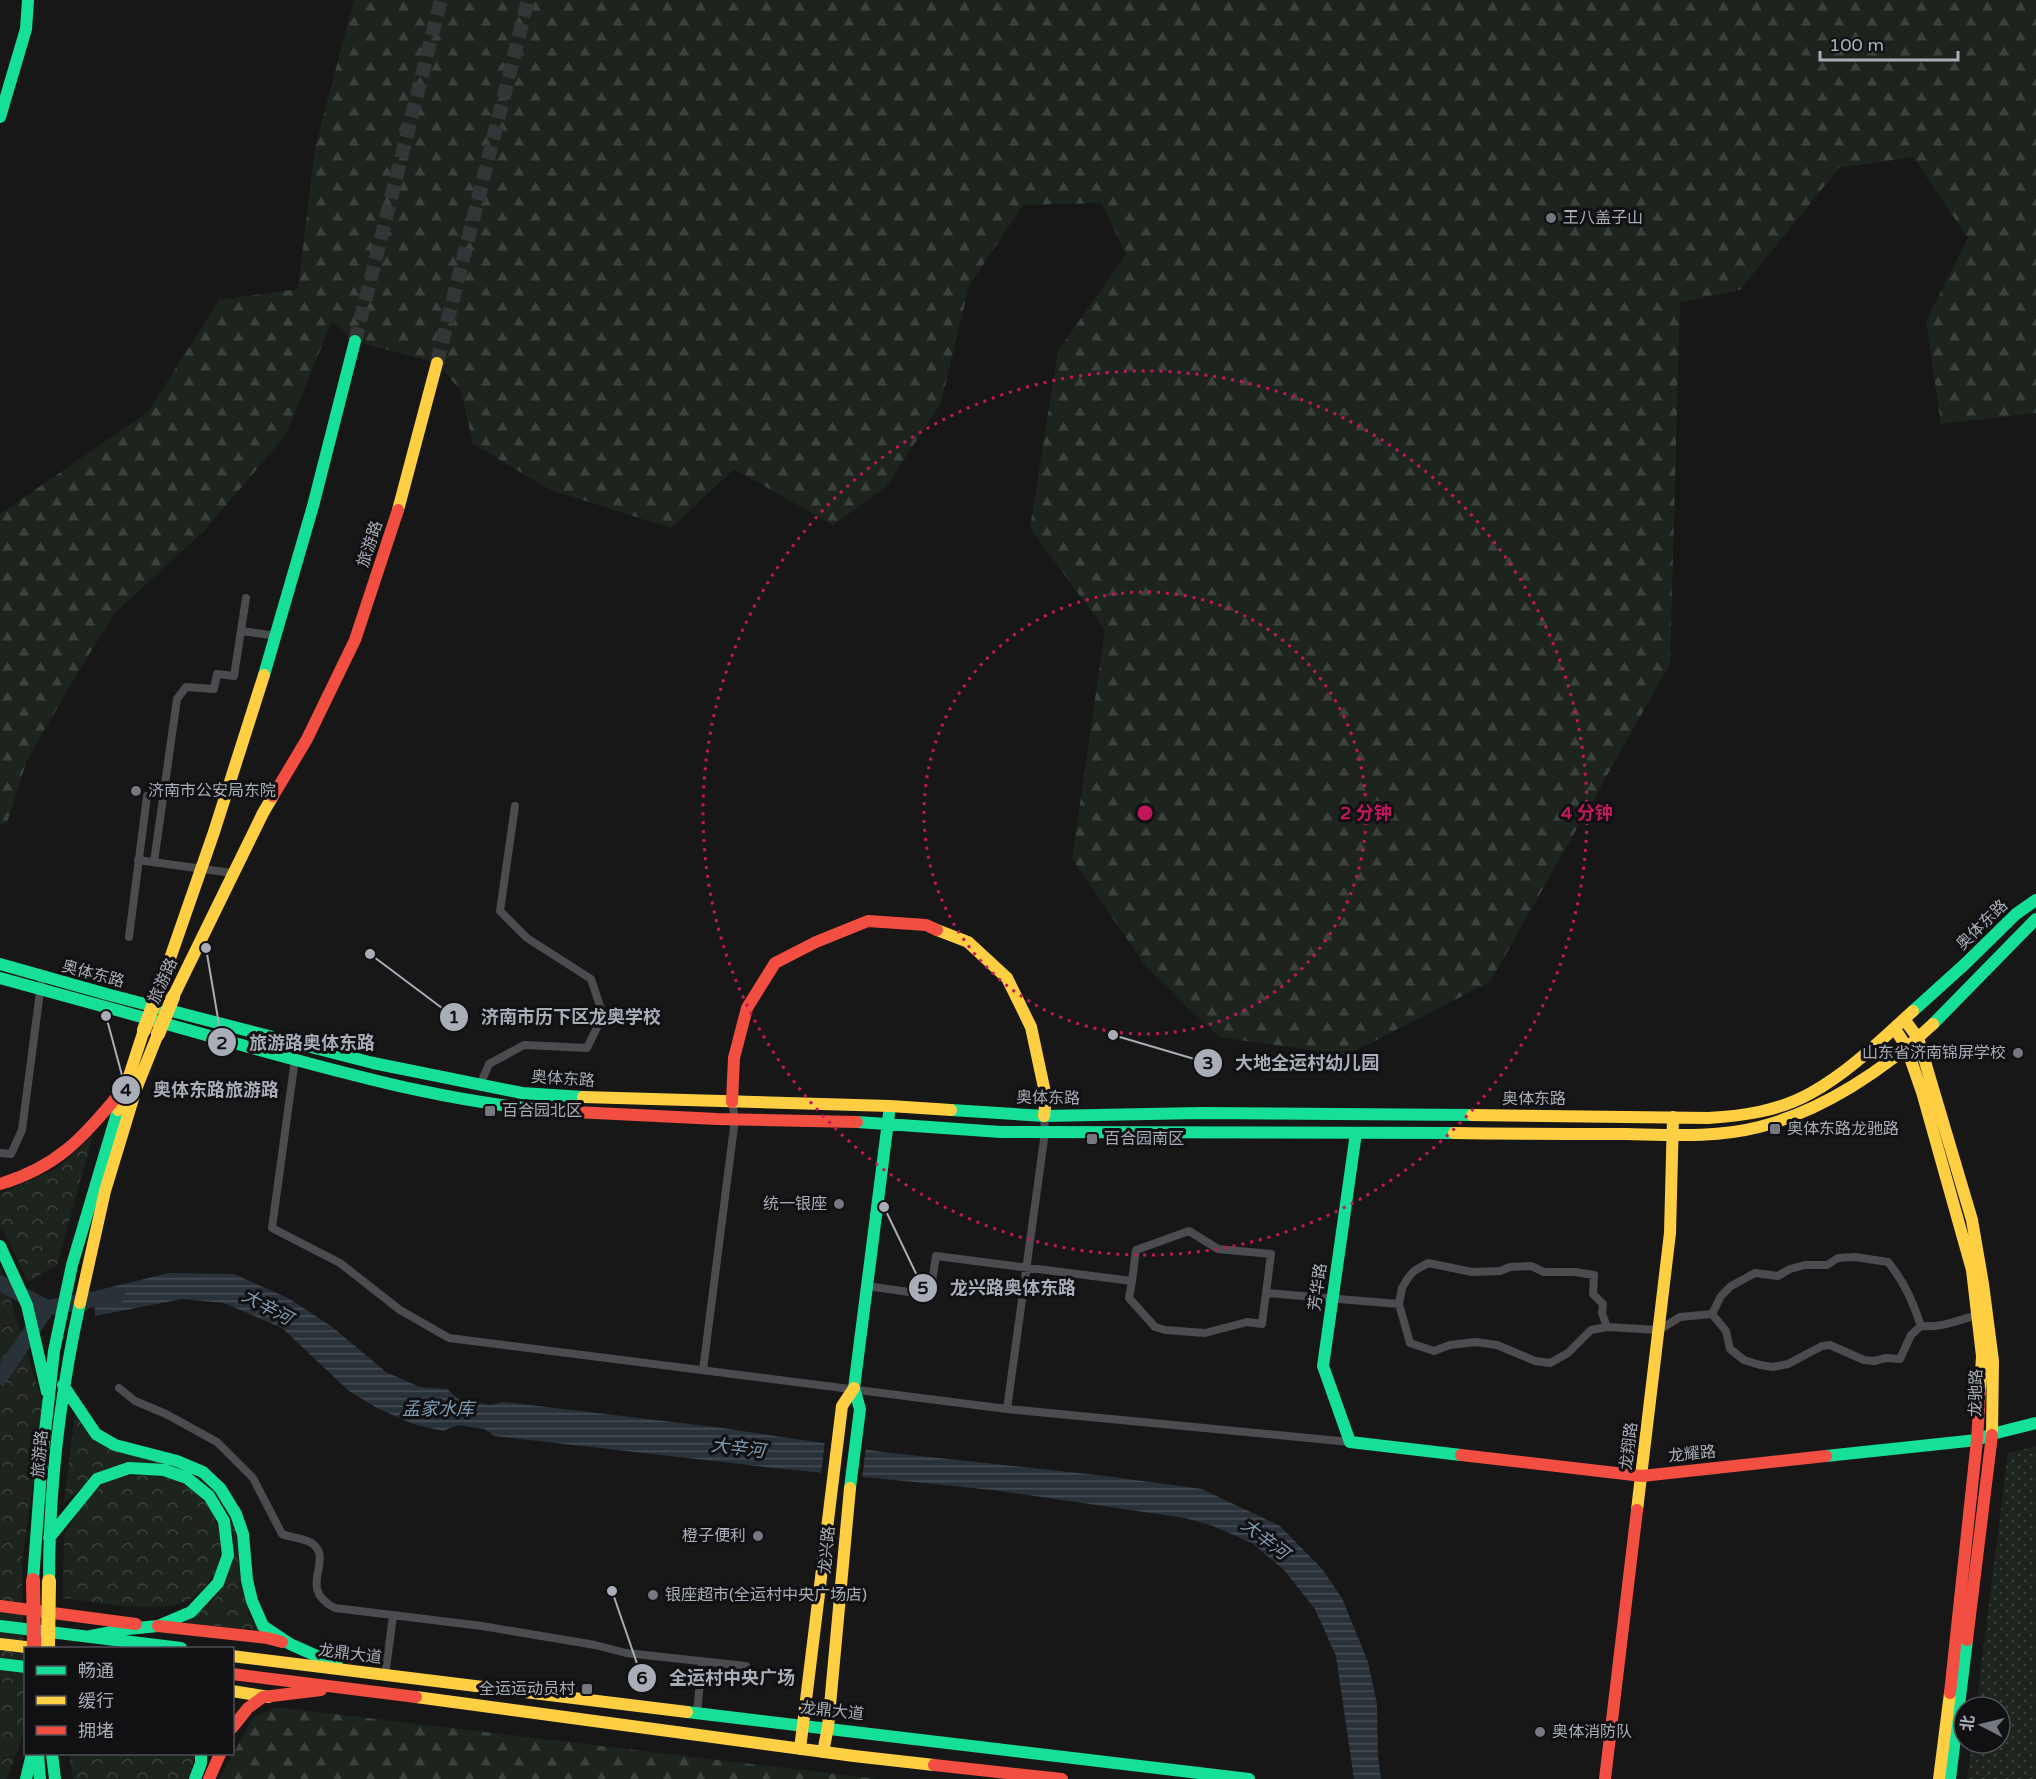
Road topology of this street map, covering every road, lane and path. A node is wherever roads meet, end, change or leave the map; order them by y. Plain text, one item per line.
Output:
1 (28, 0) edge
2 (0, 117) edge
3 (355, 341) tunnel mouth
4 (437, 363) tunnel mouth
5 (246, 598) dead end
6 (241, 631) junction
7 (277, 636) junction
8 (147, 796) dead end
9 (515, 806) dead end
10 (138, 860) junction
11 (154, 862) junction
12 (202, 869) junction
13 (232, 873) junction
14 (2036, 900) edge
15 (2036, 920) edge
16 (129, 937) dead end
17 (0, 964) edge
18 (0, 978) edge
19 (42, 983) junction
20 (1899, 1024) junction
21 (1918, 1038) junction
22 (1906, 1046) junction
23 (295, 1059) junction
24 (480, 1085) junction
25 (125, 1087) junction
26 (732, 1102) junction
27 (890, 1106) junction
28 (1044, 1116) junction
29 (1673, 1117) junction
30 (735, 1119) junction
31 (887, 1124) junction
32 (1045, 1132) junction
33 (1356, 1133) junction
34 (1673, 1135) junction
35 (0, 1153) edge
36 (0, 1184) edge
37 (0, 1246) edge
38 (1132, 1281) junction
39 (867, 1286) junction
40 (1266, 1293) junction
41 (1333, 1300) junction
42 (1399, 1304) junction
43 (1712, 1314) junction
44 (1977, 1315) junction
45 (1921, 1326) junction
46 (1607, 1327) junction
47 (1659, 1330) junction
48 (703, 1370) junction
49 (63, 1385) junction
50 (119, 1388) dead end
51 (854, 1388) junction
52 (49, 1401) junction
53 (1007, 1409) junction
54 (2036, 1423) edge
55 (1992, 1434) junction
56 (1977, 1440) junction
57 (1350, 1442) junction
58 (1642, 1476) junction
59 (50, 1538) junction
60 (0, 1606) edge
61 (393, 1616) junction
62 (0, 1626) edge
63 (158, 1626) junction
64 (91, 1636) junction
65 (0, 1644) edge
66 (290, 1644) junction
67 (26, 1647) edge
68 (34, 1647) edge
69 (48, 1647) edge
70 (174, 1647) edge
71 (234, 1656) edge
72 (702, 1661) junction
73 (0, 1664) edge
74 (746, 1665) dead end
75 (24, 1666) edge
76 (353, 1672) junction
77 (234, 1674) edge
78 (385, 1676) junction
79 (349, 1688) junction
80 (234, 1692) edge
81 (269, 1697) junction
82 (697, 1713) junction
83 (804, 1725) junction
84 (234, 1726) edge
85 (828, 1727) junction
86 (800, 1749) junction
87 (823, 1752) junction
88 (32, 1755) edge
89 (38, 1755) edge
90 (201, 1755) edge
91 (220, 1755) edge
92 (53, 1757) edge
93 (26, 1779) edge
94 (40, 1779) edge
95 (55, 1779) edge
96 (63, 1779) edge
97 (195, 1779) edge
98 (209, 1779) edge
99 (1062, 1779) edge
100 (1249, 1779) edge
101 (1605, 1779) edge
102 (1939, 1779) edge
103 (1950, 1779) edge

1 - 2 main road
3 - 7 main road, 旅游路
4 - 13 main road, 旅游路
5 - 6 street
6 - 7 street
6 - 11 street
7 - 12 main road, 旅游路
8 - 10 street
9 - 24 street
10 - 11 street
10 - 16 street
11 - 12 street
12 - 13 street
12 - 25 main road, 旅游路, bridge
13 - 49 main road, 旅游路, bridge
14 - 20 main road, 奥体东路
15 - 21 main road
17 - 19 main road, 奥体东路
18 - 19 main road
19 - 23 main road
19 - 24 main road, 奥体东路
19 - 35 street
20 - 21 main road, 龙驰路
20 - 22 main road, 龙驰路
20 - 29 main road, 奥体东路
21 - 22 main road
21 - 55 main road, 龙驰路
22 - 34 main road
22 - 44 main road, 龙驰路
23 - 30 main road
23 - 48 street
24 - 26 main road, 奥体东路
25 - 36 main road
25 - 52 main road, 旅游路
26 - 27 main road, 奥体东路
26 - 28 main road
26 - 30 street
27 - 28 main road, 奥体东路
27 - 31 main road, 龙兴路
28 - 29 main road, 奥体东路
28 - 32 street
29 - 34 main road, 龙翔路
30 - 31 main road
30 - 48 street
31 - 32 main road
31 - 39 main road, 龙兴路
32 - 33 main road
32 - 53 street
33 - 34 main road
33 - 41 main road, 芳华路
34 - 47 main road, 龙翔路
37 - 52 main road
38 - 39 street
38 - 40 street
38 - 40 street
39 - 51 main road, 龙兴路
40 - 41 street
41 - 42 street
41 - 57 main road, 芳华路
42 - 46 street
42 - 46 street
43 - 45 street
43 - 45 street
43 - 47 street
44 - 45 street
44 - 56 main road, 龙驰路
46 - 47 street
47 - 58 main road, 龙翔路
48 - 51 street
49 - 59 main road, 旅游路
49 - 66 main road
50 - 61 street
51 - 53 street
51 - 83 main road, 龙兴路
51 - 85 main road, 龙兴路
52 - 68 main road, 旅游路, bridge
53 - 57 street
54 - 55 main road, 龙耀路
55 - 56 main road, 龙耀路
55 - 103 main road, 龙驰路
56 - 58 main road, 龙耀路
56 - 102 main road, 龙驰路
57 - 58 main road, 龙耀路
58 - 101 main road, 龙翔路
59 - 63 main road
59 - 69 main road, 旅游路, bridge
60 - 63 main road
61 - 72 street
61 - 78 street
62 - 64 main road
63 - 64 main road
63 - 66 main road
64 - 70 main road
65 - 67 main road
66 - 76 main road
71 - 76 main road, 龙鼎大道
72 - 74 street
72 - 82 street
73 - 75 main road
76 - 78 main road, 龙鼎大道
77 - 79 main road, 龙鼎大道
78 - 82 main road, 龙鼎大道
79 - 81 main road
79 - 86 main road, 龙鼎大道
80 - 81 main road
81 - 84 main road
82 - 83 main road, 龙鼎大道
83 - 85 main road, 龙鼎大道
83 - 86 main road, 龙兴路
85 - 87 main road, 龙兴路
85 - 100 main road, 龙鼎大道
86 - 87 main road, 龙鼎大道
87 - 99 main road, 龙鼎大道
88 - 93 main road
89 - 94 main road
90 - 97 main road
91 - 98 main road
92 - 95 main road
92 - 96 main road

